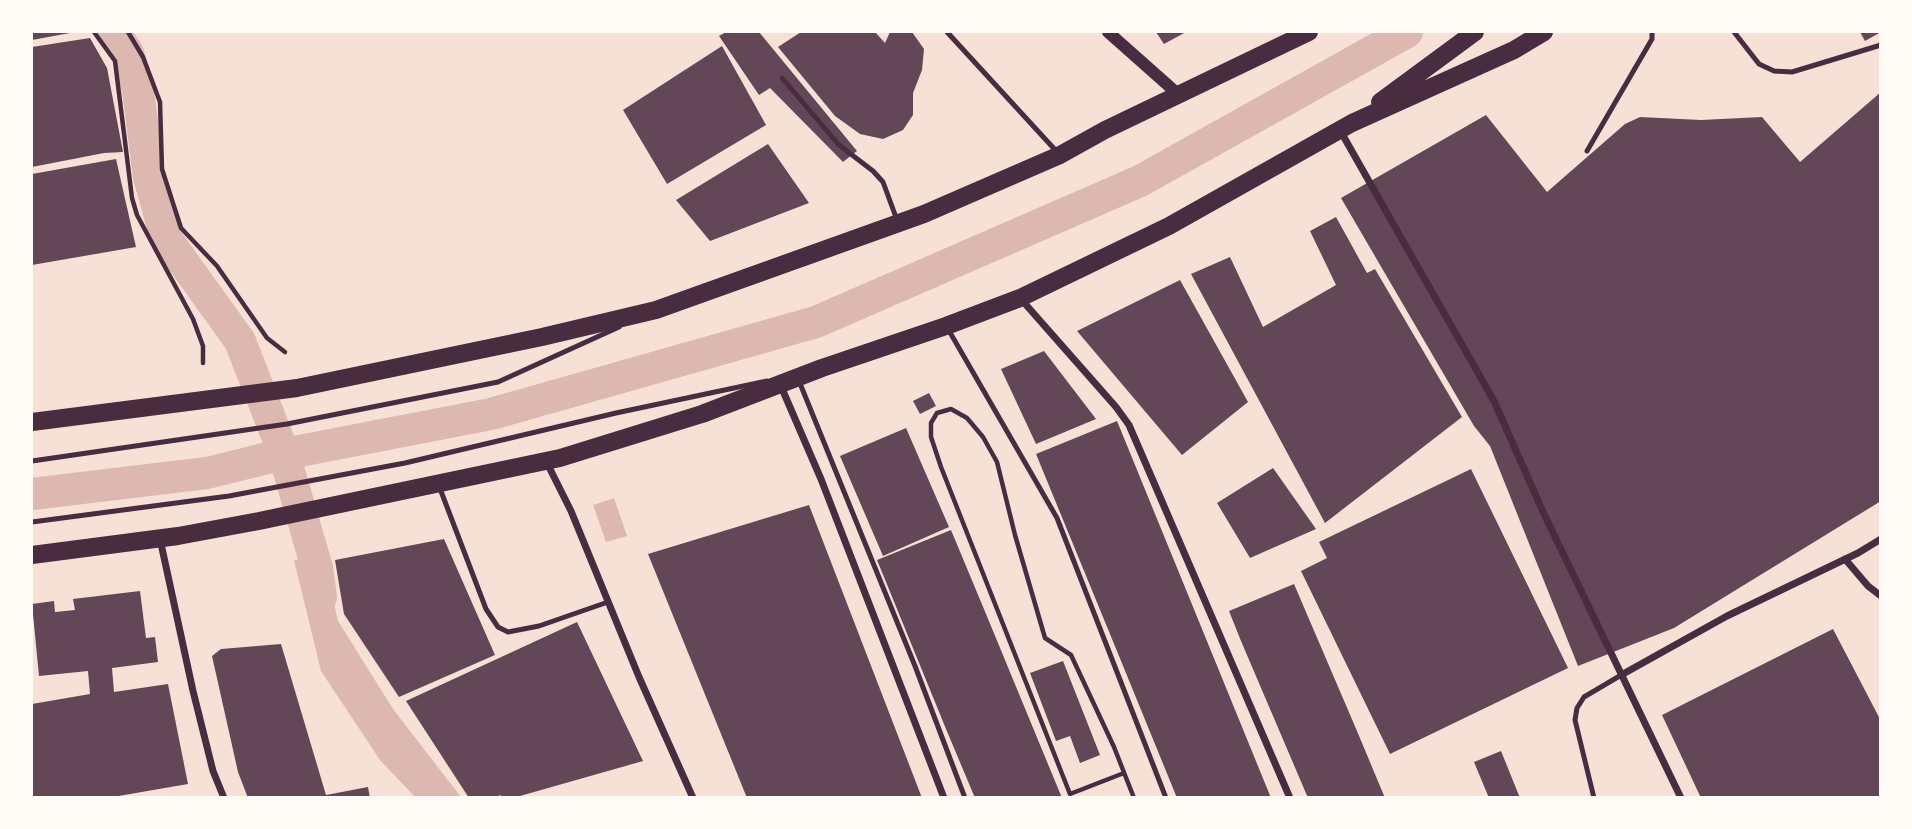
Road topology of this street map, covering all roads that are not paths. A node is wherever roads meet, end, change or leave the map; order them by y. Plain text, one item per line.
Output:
1 (947, 32) edge
2 (1108, 32) edge
3 (1296, 32) edge
4 (1309, 32) edge
5 (1475, 32) edge
6 (1544, 32) edge
7 (1652, 32) edge
8 (1734, 32) edge
9 (1881, 45) edge
10 (1258, 57) junction
11 (782, 78) dead end
12 (1179, 95) junction
13 (1346, 127) junction
14 (1587, 151) dead end
15 (1060, 155) junction
16 (898, 224) junction
17 (1020, 298) junction
18 (656, 310) junction
19 (946, 326) junction
20 (822, 368) junction
21 (797, 377) junction
22 (779, 384) junction
23 (32, 422) edge
24 (32, 460) edge
25 (546, 460) junction
26 (438, 483) junction
27 (32, 522) edge
28 (160, 538) junction
29 (1881, 539) edge
30 (32, 555) edge
31 (1845, 559) junction
32 (1881, 596) edge
33 (608, 602) junction
34 (1623, 674) junction
35 (224, 797) edge
36 (693, 797) edge
37 (944, 797) edge
38 (965, 797) edge
39 (1166, 797) edge
40 (1290, 797) edge
41 (1594, 797) edge
42 (1681, 797) edge

1 - 15 lane
2 - 12 street
3 - 10 main road
4 - 10 main road
5 - 13 main road
6 - 13 main road
7 - 14 lane
8 - 9 lane
10 - 12 main road
11 - 16 lane
12 - 15 main road
13 - 17 main road
13 - 34 street
15 - 16 main road
16 - 18 main road
17 - 19 main road
17 - 40 street
18 - 23 main road
18 - 24 lane
19 - 20 main road
19 - 39 lane
20 - 21 main road
20 - 27 lane
21 - 22 main road
21 - 38 lane
22 - 25 main road
22 - 37 street
25 - 26 main road
25 - 33 street
26 - 28 main road
26 - 33 lane
28 - 30 main road
28 - 35 street
29 - 31 street
31 - 32 street
31 - 34 street
33 - 36 street
34 - 41 lane
34 - 42 street

